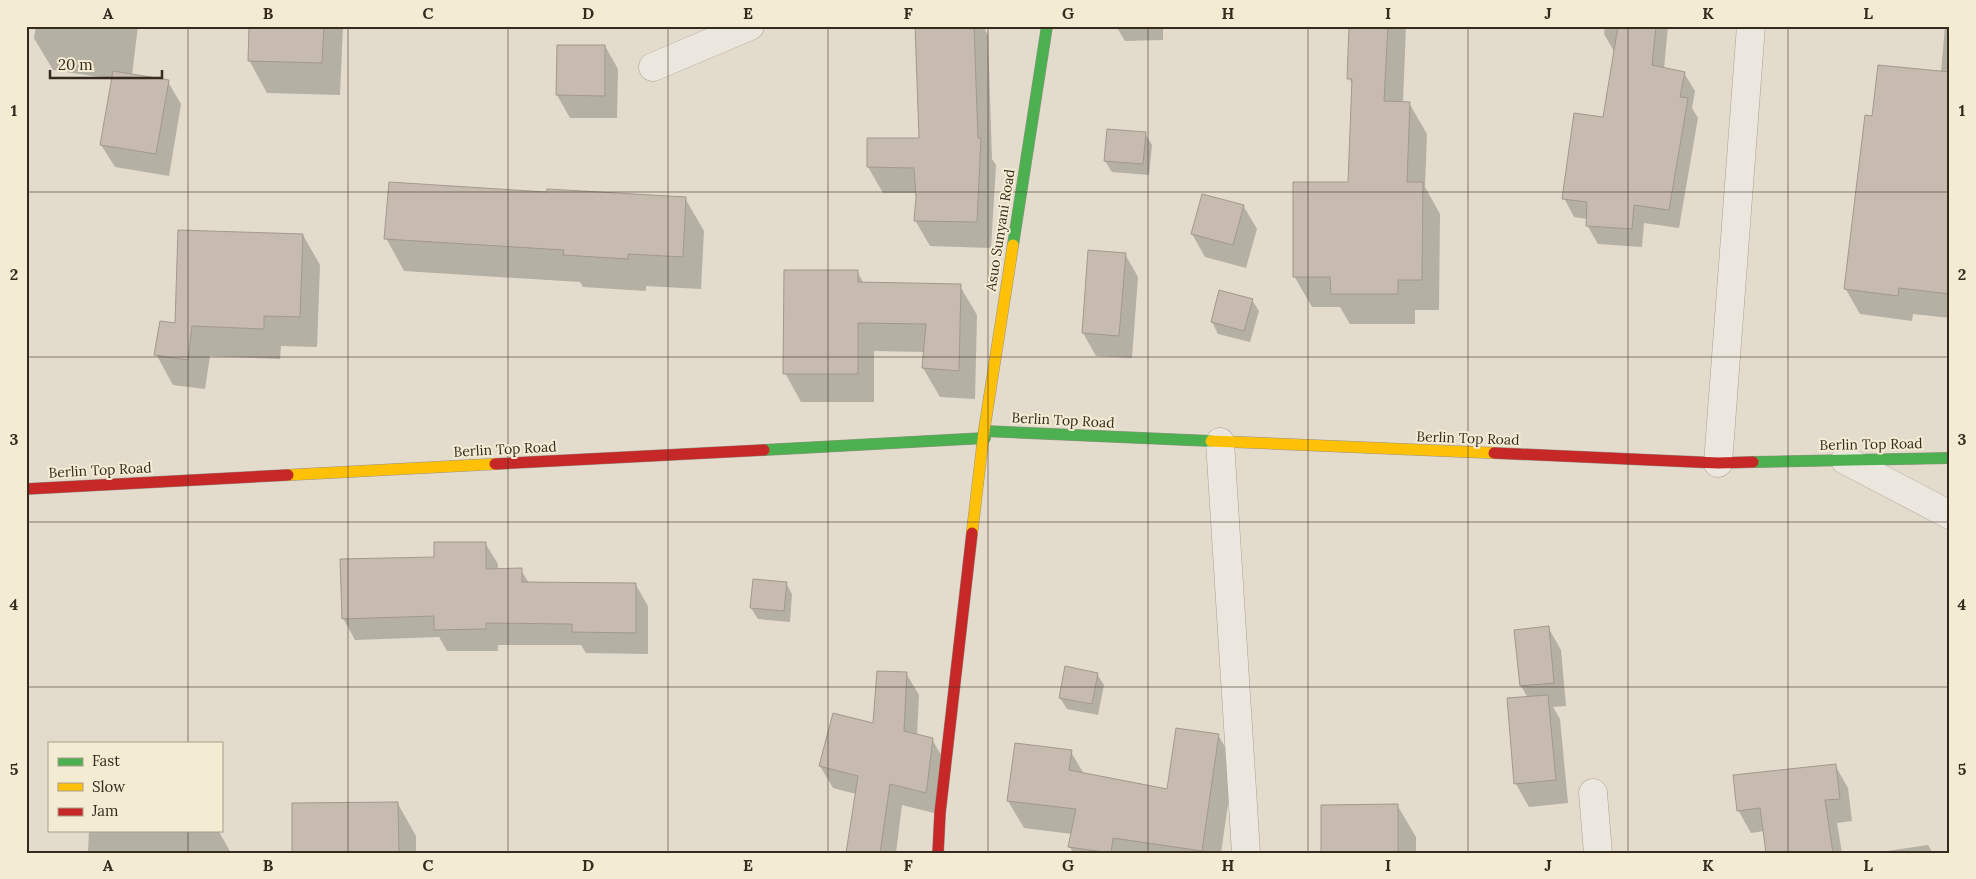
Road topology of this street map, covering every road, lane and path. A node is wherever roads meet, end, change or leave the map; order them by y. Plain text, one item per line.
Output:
1 (750, 26) edge
2 (1047, 26) edge
3 (1751, 26) edge
4 (653, 67) dead end
5 (985, 434) junction
6 (1220, 442) junction
7 (1950, 458) edge
8 (1845, 460) junction
9 (1718, 463) junction
10 (26, 489) edge
11 (1950, 516) edge
12 (1593, 793) dead end
13 (938, 853) edge
14 (1246, 853) edge
15 (1598, 853) edge

1 - 4 street
2 - 5 street, Asuo Sunyani Road
3 - 9 street
5 - 6 street, Berlin Top Road
5 - 10 street, Berlin Top Road
5 - 13 street, Asuo Sunyani Road
6 - 9 street, Berlin Top Road
6 - 14 street
7 - 8 street, Berlin Top Road
8 - 9 street, Berlin Top Road
8 - 11 street
12 - 15 street

